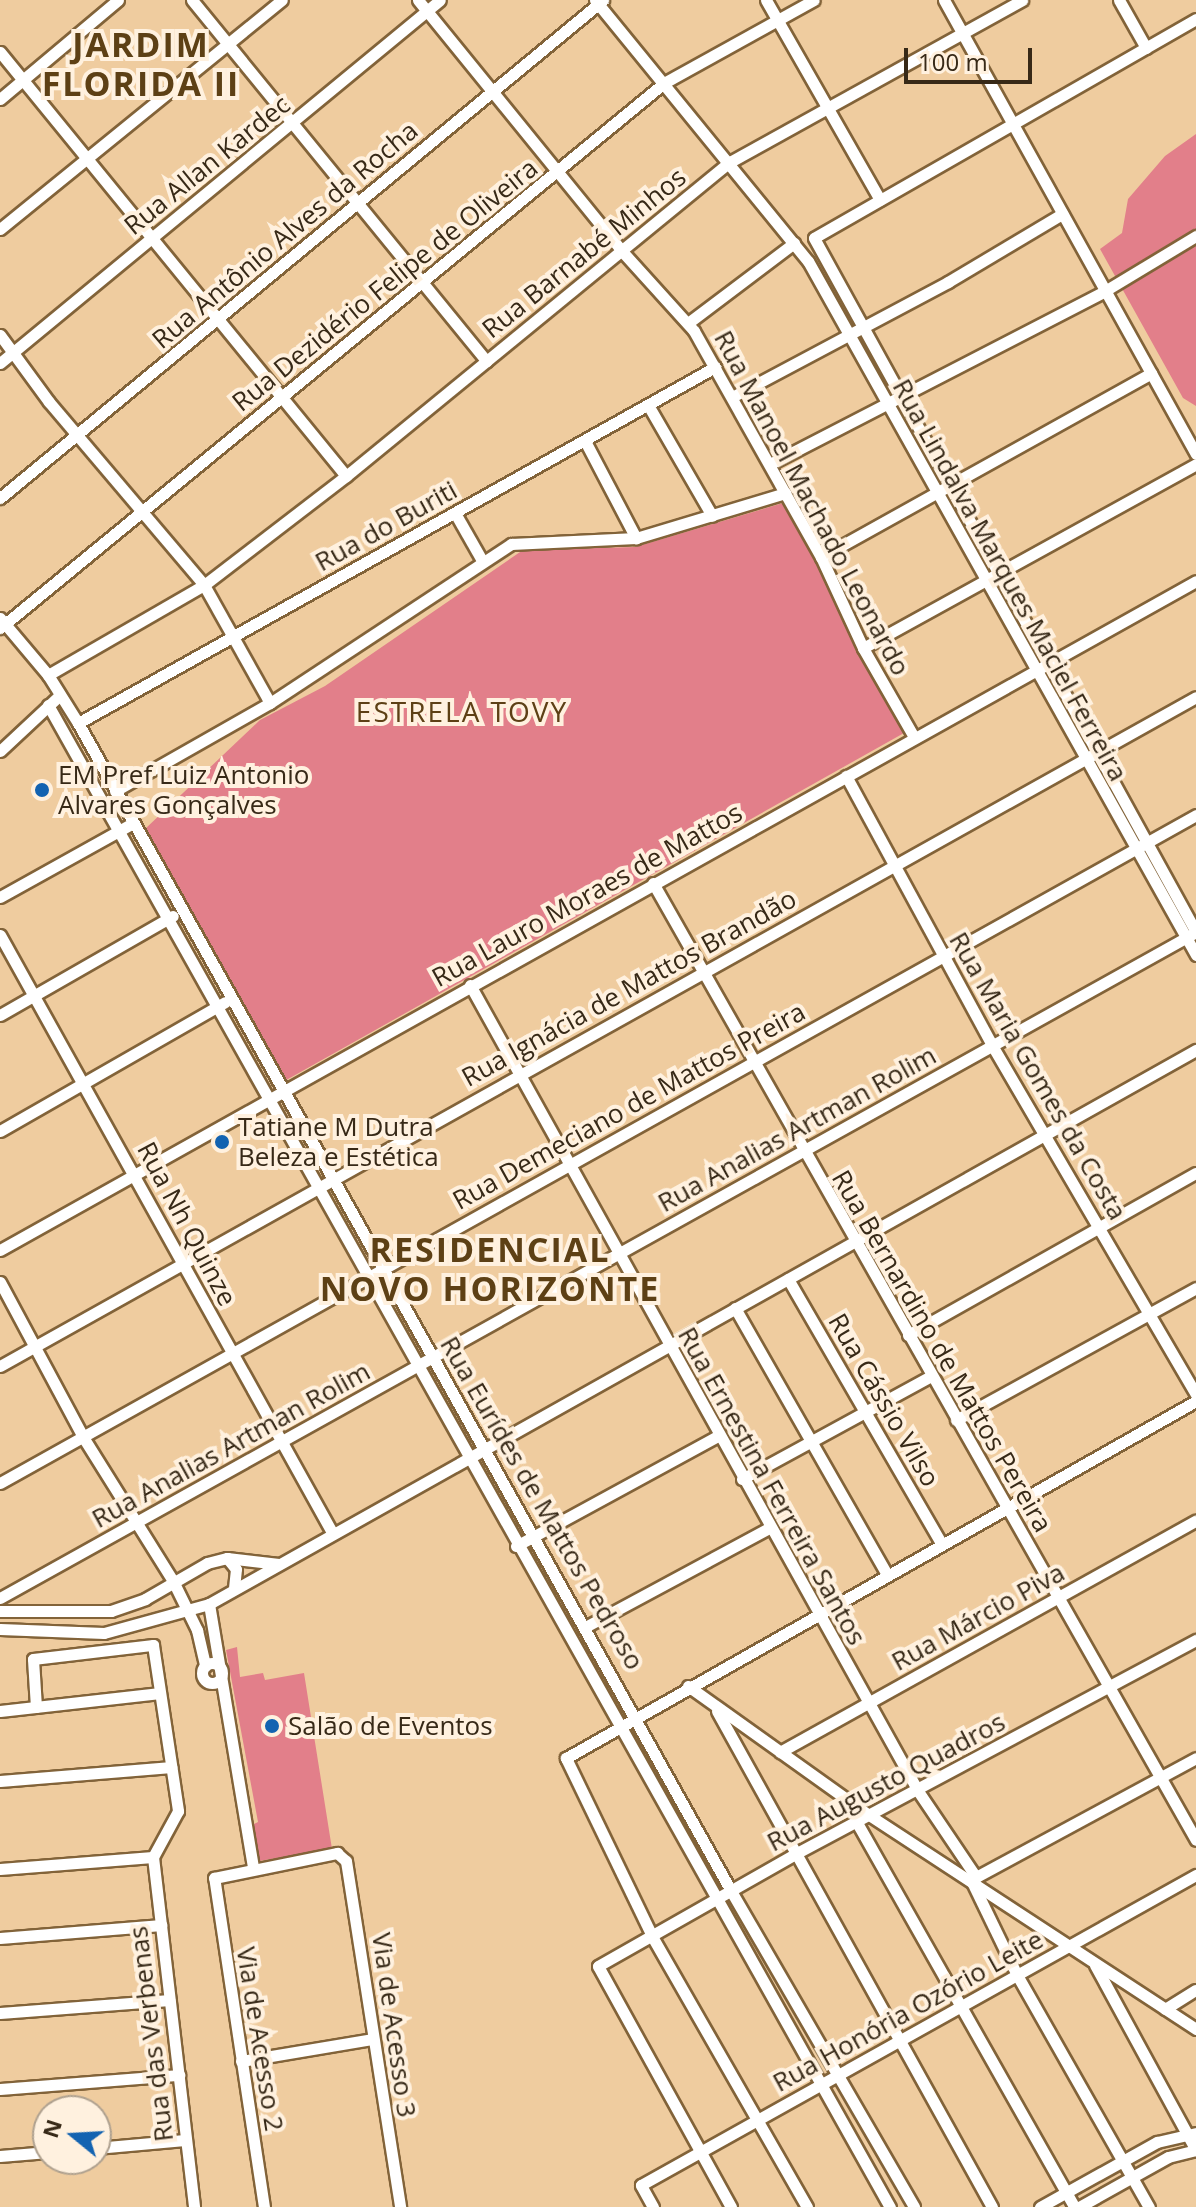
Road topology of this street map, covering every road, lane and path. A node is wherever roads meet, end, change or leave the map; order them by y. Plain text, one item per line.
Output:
1 (118, 0) edge
2 (192, 0) edge
3 (282, 0) edge
4 (418, 0) edge
5 (440, 0) edge
6 (766, 0) edge
7 (814, 0) edge
8 (944, 0) edge
9 (1022, 0) edge
10 (1119, 0) edge
11 (599, 1) edge
12 (427, 11) junction
13 (1196, 19) edge
14 (777, 21) junction
15 (963, 34) junction
16 (229, 44) junction
17 (1146, 48) junction
18 (0, 52) edge
19 (23, 80) junction
20 (664, 83) junction
21 (493, 94) junction
22 (0, 99) edge
23 (827, 109) junction
24 (294, 123) junction
25 (1013, 123) junction
26 (86, 157) junction
27 (730, 162) junction
28 (557, 173) junction
29 (880, 200) junction
30 (357, 201) junction
31 (1062, 214) junction
32 (0, 229) edge
33 (1196, 236) edge
34 (151, 238) junction
35 (794, 243) junction
36 (620, 249) junction
37 (423, 282) junction
38 (1103, 292) junction
39 (219, 318) junction
40 (688, 323) junction
41 (863, 328) junction
42 (0, 335) edge
43 (848, 335) junction
44 (13, 352) junction
45 (486, 361) junction
46 (0, 363) edge
47 (715, 367) junction
48 (1151, 373) junction
49 (900, 395) junction
50 (282, 396) junction
51 (732, 397) junction
52 (887, 404) junction
53 (648, 405) junction
54 (77, 436) junction
55 (585, 441) junction
56 (1196, 454) edge
57 (770, 464) junction
58 (1196, 464) edge
59 (346, 476) junction
60 (950, 486) junction
61 (938, 492) junction
62 (785, 493) junction
63 (0, 498) edge
64 (142, 510) junction
65 (455, 513) junction
66 (712, 516) junction
67 (636, 538) junction
68 (821, 557) junction
69 (483, 562) junction
70 (1000, 572) junction
71 (986, 579) junction
72 (1196, 581) edge
73 (204, 585) junction
74 (2, 623) edge
75 (235, 635) junction
76 (863, 648) junction
77 (1049, 662) junction
78 (1035, 670) junction
79 (48, 675) junction
80 (60, 695) junction
81 (1196, 697) edge
82 (270, 703) junction
83 (48, 705) junction
84 (78, 723) junction
85 (914, 737) junction
86 (0, 751) edge
87 (1090, 756) junction
88 (846, 776) junction
89 (115, 791) junction
90 (1196, 815) edge
91 (133, 823) junction
92 (117, 832) junction
93 (1147, 843) junction
94 (895, 866) junction
95 (653, 883) junction
96 (0, 897) edge
97 (182, 911) junction
98 (168, 919) junction
99 (1193, 934) edge
100 (0, 935) edge
101 (1196, 955) edge
102 (944, 956) junction
103 (703, 973) junction
104 (470, 985) junction
105 (37, 995) junction
106 (231, 999) junction
107 (218, 1006) junction
108 (0, 1015) edge
109 (993, 1047) junction
110 (1196, 1050) edge
111 (753, 1062) junction
112 (519, 1074) junction
113 (85, 1083) junction
114 (282, 1091) junction
115 (267, 1100) junction
116 (0, 1131) edge
117 (1045, 1134) junction
118 (803, 1152) junction
119 (570, 1164) junction
120 (135, 1173) junction
121 (1196, 1173) edge
122 (332, 1179) junction
123 (316, 1189) junction
124 (1099, 1228) junction
125 (854, 1241) junction
126 (0, 1250) edge
127 (619, 1253) junction
128 (182, 1264) junction
129 (383, 1267) junction
130 (366, 1279) junction
131 (788, 1279) junction
132 (0, 1282) edge
133 (1196, 1288) edge
134 (735, 1308) junction
135 (1148, 1314) junction
136 (908, 1335) junction
137 (35, 1346) junction
138 (668, 1346) junction
139 (232, 1354) junction
140 (434, 1357) junction
141 (0, 1366) edge
142 (416, 1366) junction
143 (931, 1376) junction
144 (1196, 1398) edge
145 (866, 1411) junction
146 (956, 1420) junction
147 (718, 1436) junction
148 (83, 1437) junction
149 (281, 1441) junction
150 (813, 1441) junction
151 (486, 1446) junction
152 (467, 1459) junction
153 (742, 1479) junction
154 (0, 1483) edge
155 (1006, 1507) junction
156 (1196, 1520) edge
157 (137, 1525) junction
158 (769, 1528) junction
159 (333, 1534) junction
160 (536, 1535) junction
161 (941, 1543) junction
162 (516, 1546) junction
163 (227, 1558) junction
164 (280, 1564) junction
165 (887, 1574) junction
166 (173, 1581) junction
167 (234, 1587) junction
168 (1058, 1597) junction
169 (0, 1598) edge
170 (209, 1604) junction
171 (0, 1611) edge
172 (190, 1612) junction
173 (817, 1613) junction
174 (216, 1624) junction
175 (587, 1626) junction
176 (0, 1629) edge
177 (197, 1630) junction
178 (1196, 1640) edge
179 (205, 1666) junction
180 (222, 1670) junction
181 (204, 1680) junction
182 (688, 1686) junction
183 (1109, 1688) junction
184 (160, 1693) junction
185 (868, 1703) junction
186 (36, 1707) junction
187 (716, 1709) junction
188 (0, 1711) edge
189 (636, 1714) junction
190 (232, 1720) junction
191 (619, 1725) junction
192 (780, 1752) junction
193 (1196, 1758) edge
194 (171, 1767) junction
195 (1161, 1778) junction
196 (0, 1781) edge
197 (918, 1791) junction
198 (869, 1815) junction
199 (856, 1821) junction
200 (1196, 1840) edge
201 (795, 1854) junction
202 (153, 1857) junction
203 (253, 1867) junction
204 (0, 1869) edge
205 (1196, 1875) edge
206 (974, 1879) junction
207 (731, 1891) junction
208 (718, 1898) junction
209 (161, 1925) junction
210 (652, 1936) junction
211 (0, 1938) edge
212 (1070, 1946) junction
213 (1094, 1962) junction
214 (1017, 1975) junction
215 (1196, 1990) edge
216 (170, 2000) junction
217 (958, 2009) junction
218 (1165, 2009) junction
219 (0, 2013) edge
220 (1196, 2029) edge
221 (373, 2039) junction
222 (898, 2042) junction
223 (241, 2061) junction
224 (840, 2073) junction
225 (179, 2075) junction
226 (823, 2082) junction
227 (0, 2089) edge
228 (758, 2120) junction
229 (1190, 2132) edge
230 (185, 2140) junction
231 (112, 2147) edge
232 (1196, 2150) edge
233 (701, 2152) junction
234 (32, 2153) edge
235 (0, 2156) edge
236 (1124, 2160) junction
237 (1133, 2176) junction
238 (1066, 2193) junction
239 (194, 2207) edge
240 (264, 2207) edge
241 (400, 2207) edge
242 (653, 2207) edge
243 (731, 2207) edge
244 (807, 2207) edge
245 (890, 2207) edge
246 (914, 2207) edge
247 (992, 2207) edge
248 (1040, 2207) edge
249 (1076, 2207) edge
250 (1149, 2207) edge

1 - 19 street
2 - 16 street
3 - 16 street
4 - 12 street, Rua Manoel Machado Leonardo
5 - 12 street, Rua Allan Kardec
6 - 14 street
7 - 14 street, Rua Dezidério Felipe de Oliveira
8 - 15 street
9 - 15 street, Rua Barnabé Minhos
10 - 17 street
11 - 20 street, Rua Lindalva Marques Maciel Ferreira
11 - 21 street, Rua Antônio Alves da Rocha
12 - 21 street, Rua Manoel Machado Leonardo
12 - 24 street, Rua Allan Kardec
13 - 17 street
14 - 20 street, Rua Dezidério Felipe de Oliveira
14 - 23 street
15 - 23 street, Rua Barnabé Minhos
15 - 25 street
16 - 24 street
16 - 26 street
17 - 25 street
18 - 19 street
19 - 22 street
19 - 26 street
20 - 27 street, Rua Lindalva Marques Maciel Ferreira
20 - 28 street, Rua Dezidério Felipe de Oliveira
21 - 28 street, Rua Manoel Machado Leonardo
21 - 30 street, Rua Antônio Alves da Rocha
23 - 27 street, Rua Barnabé Minhos
23 - 29 street
24 - 30 street
24 - 34 street, Rua Allan Kardec
25 - 29 street
25 - 31 street
26 - 32 street
26 - 34 street
27 - 35 street, Rua Lindalva Marques Maciel Ferreira
27 - 36 street, Rua Barnabé Minhos
28 - 36 street, Rua Manoel Machado Leonardo
28 - 37 street, Rua Dezidério Felipe de Oliveira
29 - 41 street, Rua Lindalva Marques Maciel Ferreira
30 - 37 street
30 - 39 street, Rua Antônio Alves da Rocha
31 - 38 street
31 - 41 street
33 - 38 street
34 - 39 street
34 - 44 street, Rua Allan Kardec
35 - 40 street
35 - 43 street, Rua Lindalva Marques Maciel Ferreira
36 - 40 street, Rua Manoel Machado Leonardo
36 - 45 street, Rua Barnabé Minhos
37 - 45 street
37 - 50 street, Rua Dezidério Felipe de Oliveira
38 - 48 street
38 - 49 street
39 - 50 street
39 - 54 street, Rua Antônio Alves da Rocha
40 - 47 street, Rua Manoel Machado Leonardo
41 - 43 street
41 - 49 street, Rua Lindalva Marques Maciel Ferreira
42 - 44 street
43 - 51 street
43 - 52 street, Rua Lindalva Marques Maciel Ferreira
44 - 46 street, Rua Allan Kardec
44 - 54 street
45 - 59 street, Rua Barnabé Minhos
47 - 51 street, Rua Manoel Machado Leonardo
47 - 53 street, Rua do Buriti
48 - 56 street
48 - 60 street
49 - 52 street
49 - 60 street, Rua Lindalva Marques Maciel Ferreira
50 - 59 street
50 - 64 street, Rua Dezidério Felipe de Oliveira
51 - 57 street, Rua Manoel Machado Leonardo
52 - 57 street
52 - 61 street, Rua Lindalva Marques Maciel Ferreira
53 - 55 street, Rua do Buriti
53 - 66 street
54 - 63 street, Rua Antônio Alves da Rocha
54 - 64 street
55 - 65 street, Rua do Buriti
55 - 67 street
57 - 62 street, Rua Manoel Machado Leonardo
58 - 70 street
59 - 73 street, Rua Barnabé Minhos
60 - 61 street
60 - 70 street, Rua Lindalva Marques Maciel Ferreira
61 - 68 street
61 - 71 street, Rua Lindalva Marques Maciel Ferreira
62 - 66 street
62 - 68 street, Rua Manoel Machado Leonardo
64 - 73 street
64 - 74 street, Rua Dezidério Felipe de Oliveira
65 - 69 street
65 - 75 street, Rua do Buriti
66 - 67 street
67 - 69 street
68 - 76 street, Rua Manoel Machado Leonardo
69 - 82 street
70 - 71 street
70 - 77 street, Rua Lindalva Marques Maciel Ferreira
71 - 76 street
71 - 78 street, Rua Lindalva Marques Maciel Ferreira
72 - 77 street, Rua Lauro Moraes de Mattos
73 - 75 street
73 - 79 street, Rua Barnabé Minhos
74 - 79 street, Rua Eurídes de Mattos Pedroso
75 - 82 street
75 - 84 street, Rua do Buriti
76 - 85 street, Rua Manoel Machado Leonardo
77 - 78 street, Rua Lauro Moraes de Mattos
77 - 87 street, Rua Lindalva Marques Maciel Ferreira
78 - 85 street, Rua Lauro Moraes de Mattos
78 - 87 street, Rua Lindalva Marques Maciel Ferreira
79 - 80 street, Rua Eurídes de Mattos Pedroso
80 - 83 street
80 - 84 street, Rua Eurídes de Mattos Pedroso
81 - 87 street, Rua Ignácia de Mattos Brandão
82 - 89 street
83 - 86 street
83 - 92 street, Rua Eurídes de Mattos Pedroso
84 - 89 street, Rua Eurídes de Mattos Pedroso
85 - 88 street, Rua Lauro Moraes de Mattos
87 - 93 street, Rua Lindalva Marques Maciel Ferreira
87 - 94 street, Rua Ignácia de Mattos Brandão
88 - 94 street, Rua Maria Gomes da Costa
88 - 95 street, Rua Lauro Moraes de Mattos
89 - 91 street, Rua Eurídes de Mattos Pedroso
90 - 93 street, Rua Demeciano de Mattos Preira
91 - 92 street
91 - 97 street, Rua Eurídes de Mattos Pedroso
92 - 96 street
92 - 98 street, Rua Eurídes de Mattos Pedroso
93 - 99 street, Rua Lindalva Marques Maciel Ferreira
93 - 102 street, Rua Demeciano de Mattos Preira
94 - 102 street, Rua Maria Gomes da Costa
94 - 103 street, Rua Ignácia de Mattos Brandão
95 - 103 street, Rua Bernardino de Mattos Pereira
95 - 104 street, Rua Lauro Moraes de Mattos
97 - 98 street
97 - 106 street, Rua Eurídes de Mattos Pedroso
98 - 105 street
98 - 107 street, Rua Eurídes de Mattos Pedroso
99 - 101 street, Rua Lindalva Marques Maciel Ferreira
99 - 109 street, Rua Analias Artman Rolim
100 - 105 street, Rua Nh Quinze
102 - 109 street, Rua Maria Gomes da Costa
102 - 111 street, Rua Demeciano de Mattos Preira
103 - 111 street, Rua Bernardino de Mattos Pereira
103 - 112 street, Rua Ignácia de Mattos Brandão
104 - 112 street, Rua Ernestina Ferreira Santos
104 - 114 street, Rua Lauro Moraes de Mattos
105 - 108 street
105 - 113 street, Rua Nh Quinze
106 - 107 street
106 - 114 street, Rua Eurídes de Mattos Pedroso
107 - 113 street
107 - 115 street, Rua Eurídes de Mattos Pedroso
109 - 117 street, Rua Maria Gomes da Costa
109 - 118 street, Rua Analias Artman Rolim
110 - 117 street
111 - 118 street, Rua Bernardino de Mattos Pereira
111 - 119 street, Rua Demeciano de Mattos Preira
112 - 119 street, Rua Ernestina Ferreira Santos
112 - 122 street, Rua Ignácia de Mattos Brandão
113 - 116 street
113 - 120 street, Rua Nh Quinze
114 - 115 street, Rua Lauro Moraes de Mattos
114 - 122 street, Rua Eurídes de Mattos Pedroso
115 - 120 street, Rua Lauro Moraes de Mattos
115 - 123 street, Rua Eurídes de Mattos Pedroso
117 - 124 street, Rua Maria Gomes da Costa
117 - 125 street
118 - 125 street, Rua Bernardino de Mattos Pereira
118 - 127 street, Rua Analias Artman Rolim
119 - 127 street, Rua Ernestina Ferreira Santos
119 - 129 street, Rua Demeciano de Mattos Preira
120 - 126 street, Rua Lauro Moraes de Mattos
120 - 128 street, Rua Nh Quinze
121 - 124 street
122 - 123 street, Rua Ignácia de Mattos Brandão
122 - 129 street, Rua Eurídes de Mattos Pedroso
123 - 128 street, Rua Ignácia de Mattos Brandão
123 - 130 street, Rua Eurídes de Mattos Pedroso
124 - 135 street, Rua Maria Gomes da Costa
124 - 136 street
125 - 131 street
125 - 136 street, Rua Bernardino de Mattos Pereira
127 - 138 street, Rua Ernestina Ferreira Santos
127 - 140 street, Rua Analias Artman Rolim
128 - 137 street, Rua Ignácia de Mattos Brandão
128 - 139 street, Rua Nh Quinze
129 - 130 street, Rua Demeciano de Mattos Preira
129 - 140 street, Rua Eurídes de Mattos Pedroso
130 - 139 street, Rua Demeciano de Mattos Preira
130 - 142 street, Rua Eurídes de Mattos Pedroso
131 - 134 street
131 - 145 street, Rua Cássio Vilso
132 - 137 street
133 - 135 street
134 - 138 street
134 - 150 street
135 - 144 street, Rua Maria Gomes da Costa
135 - 146 street
136 - 143 street, Rua Bernardino de Mattos Pereira
137 - 141 street, Rua Ignácia de Mattos Brandão
137 - 148 street
138 - 147 street, Rua Ernestina Ferreira Santos
138 - 151 street
139 - 148 street, Rua Demeciano de Mattos Preira
139 - 149 street, Rua Nh Quinze
140 - 142 street, Rua Analias Artman Rolim
140 - 151 street, Rua Eurídes de Mattos Pedroso
142 - 149 street, Rua Analias Artman Rolim
142 - 152 street, Rua Eurídes de Mattos Pedroso
143 - 145 street
143 - 146 street, Rua Bernardino de Mattos Pereira
144 - 155 street
145 - 150 street
145 - 161 street, Rua Cássio Vilso
146 - 155 street, Rua Bernardino de Mattos Pereira
147 - 153 street, Rua Ernestina Ferreira Santos
147 - 160 street
148 - 154 street, Rua Demeciano de Mattos Preira
148 - 157 street
149 - 157 street, Rua Analias Artman Rolim
149 - 159 street, Rua Nh Quinze
150 - 153 street
150 - 165 street
151 - 152 street
151 - 160 street, Rua Eurídes de Mattos Pedroso
152 - 159 street
152 - 162 street, Rua Eurídes de Mattos Pedroso
153 - 158 street, Rua Ernestina Ferreira Santos
155 - 161 street
155 - 168 street, Rua Bernardino de Mattos Pereira
156 - 168 street, Rua Márcio Piva
157 - 166 street
157 - 169 street, Rua Analias Artman Rolim
158 - 173 street, Rua Ernestina Ferreira Santos
158 - 175 street
159 - 164 street
160 - 162 street
160 - 175 street, Rua Eurídes de Mattos Pedroso
161 - 165 street
162 - 191 street, Rua Eurídes de Mattos Pedroso
163 - 164 street
163 - 166 street
163 - 167 street
164 - 167 street
165 - 173 street
166 - 171 street
166 - 172 street
167 - 170 street
168 - 183 street, Rua Bernardino de Mattos Pereira
168 - 185 street, Rua Márcio Piva
170 - 172 street
170 - 174 street
172 - 176 street
172 - 177 street
173 - 182 street
173 - 185 street, Rua Ernestina Ferreira Santos
174 - 177 street
174 - 180 street
175 - 189 street, Rua Eurídes de Mattos Pedroso
177 - 179 street
178 - 183 street, Rua Augusto Quadros
179 - 180 street
179 - 181 street
180 - 181 street
180 - 190 street
181 - 190 street
182 - 187 street
182 - 189 street
183 - 195 street, Rua Bernardino de Mattos Pereira
183 - 197 street, Rua Augusto Quadros
184 - 186 street
184 - 186 street
184 - 194 street
185 - 192 street, Rua Márcio Piva
185 - 197 street, Rua Ernestina Ferreira Santos
186 - 188 street
187 - 192 street
187 - 201 street
189 - 191 street
189 - 207 street, Rua Eurídes de Mattos Pedroso
190 - 203 street
191 - 208 street, Rua Eurídes de Mattos Pedroso
191 - 210 street
192 - 198 street
193 - 195 street
194 - 196 street
194 - 202 street
195 - 200 street, Rua Bernardino de Mattos Pereira
195 - 206 street
197 - 198 street, Rua Augusto Quadros
197 - 206 street, Rua Ernestina Ferreira Santos
198 - 199 street, Rua Augusto Quadros
198 - 206 street
199 - 201 street, Rua Augusto Quadros
199 - 217 street
201 - 207 street, Rua Augusto Quadros
201 - 222 street
202 - 204 street
202 - 209 street, Rua das Verbenas
203 - 221 street, Via de Acesso 3
203 - 223 street, Via de Acesso 2
205 - 212 street, Rua Honória Ozório Leite
206 - 212 street
206 - 214 street
207 - 208 street, Rua Augusto Quadros
207 - 224 street, Rua Eurídes de Mattos Pedroso
208 - 210 street, Rua Augusto Quadros
208 - 226 street, Rua Eurídes de Mattos Pedroso
209 - 211 street
209 - 216 street, Rua das Verbenas
210 - 228 street
210 - 233 street, Rua Augusto Quadros
212 - 213 street
212 - 214 street, Rua Honória Ozório Leite
213 - 218 street
213 - 229 street
214 - 217 street, Rua Honória Ozório Leite
214 - 236 street
215 - 218 street
216 - 219 street
216 - 225 street, Rua das Verbenas
217 - 222 street, Rua Honória Ozório Leite
217 - 238 street
218 - 220 street
221 - 223 street
221 - 241 street, Via de Acesso 3
222 - 224 street, Rua Honória Ozório Leite
222 - 247 street
223 - 240 street, Via de Acesso 2
224 - 226 street, Rua Honória Ozório Leite
224 - 246 street, Rua Eurídes de Mattos Pedroso
225 - 227 street
225 - 230 street, Rua das Verbenas
226 - 228 street, Rua Honória Ozório Leite
226 - 245 street, Rua Eurídes de Mattos Pedroso
228 - 233 street, Rua Honória Ozório Leite
228 - 244 street
229 - 232 street
229 - 236 street
230 - 231 street
230 - 239 street, Rua das Verbenas
232 - 237 street
233 - 242 street, Rua Honória Ozório Leite
233 - 243 street
234 - 235 street
236 - 237 street
236 - 238 street
237 - 249 street
237 - 250 street
238 - 248 street
238 - 249 street

